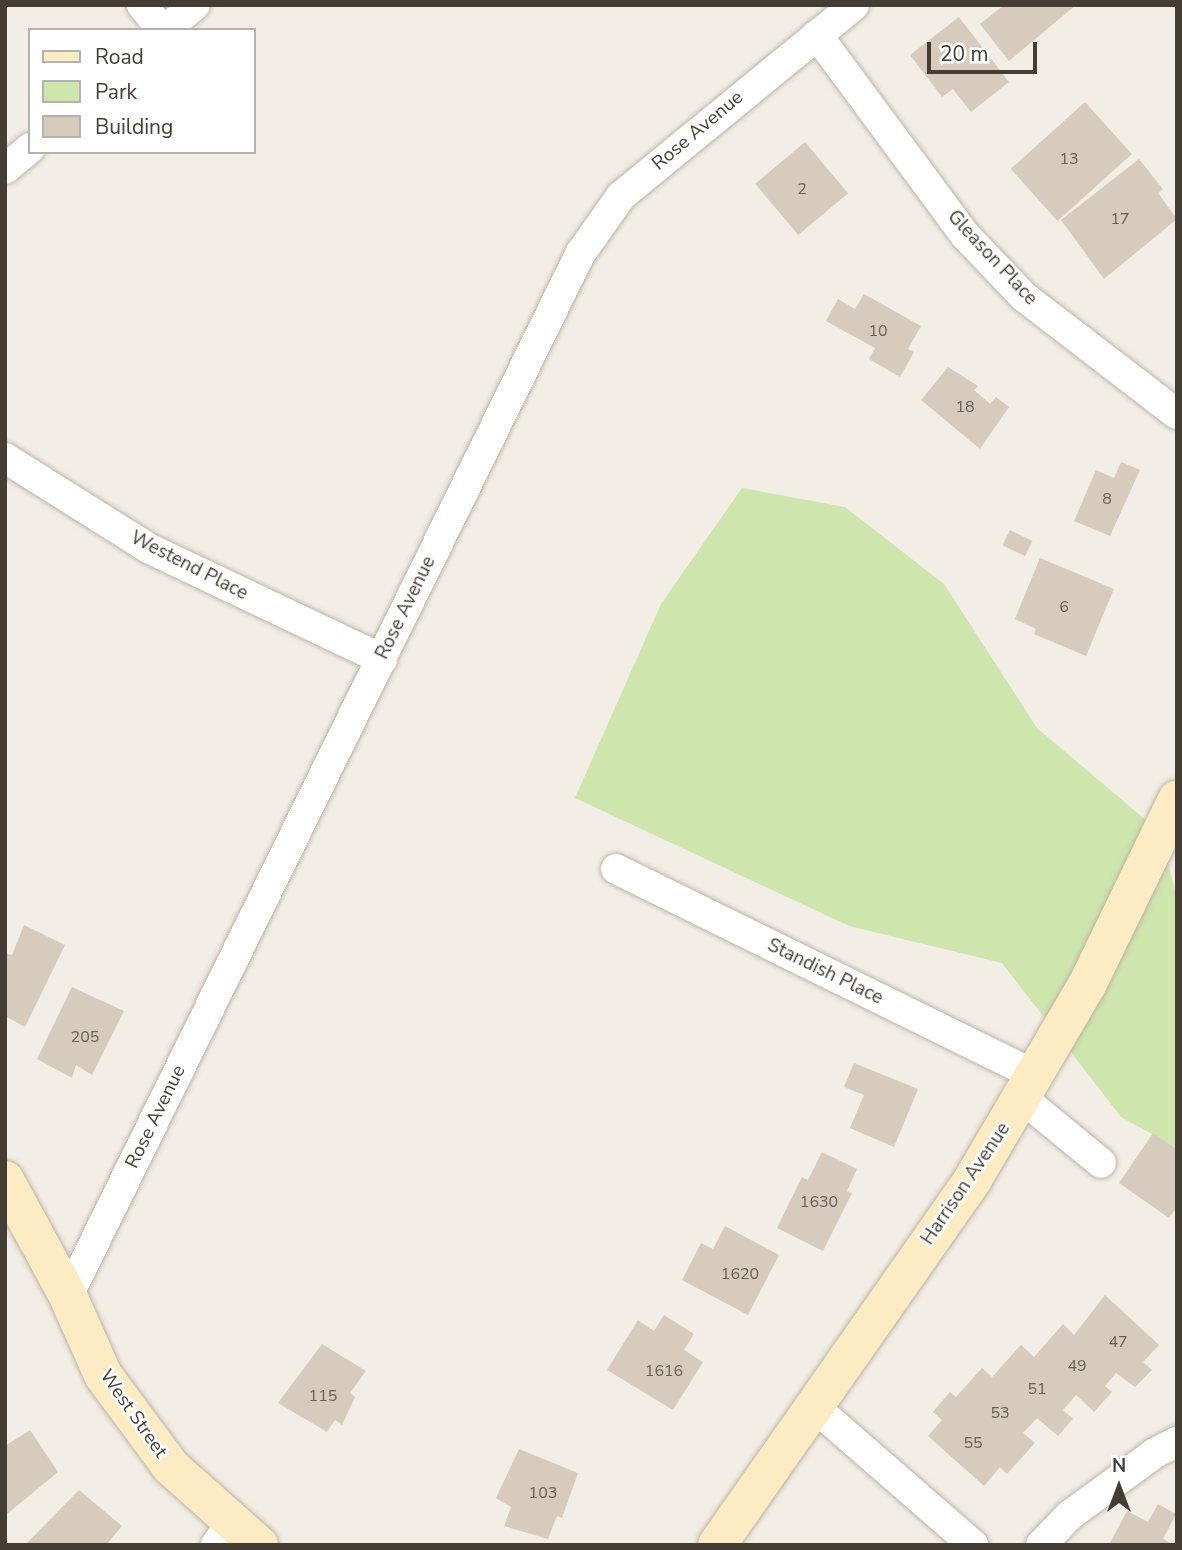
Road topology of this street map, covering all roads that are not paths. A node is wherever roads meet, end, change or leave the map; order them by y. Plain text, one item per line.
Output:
1 (142, 5) edge
2 (195, 5) edge
3 (854, 5) edge
4 (161, 28) edge
5 (166, 28) edge
6 (817, 35) junction
7 (28, 150) edge
8 (5, 169) edge
9 (1177, 414) edge
10 (5, 458) edge
11 (382, 659) junction
12 (1177, 800) edge
13 (616, 869) dead end
14 (1028, 1087) junction
15 (1101, 1163) dead end
16 (5, 1180) edge
17 (68, 1296) junction
18 (811, 1404) junction
19 (1177, 1443) edge
20 (235, 1538) edge
21 (717, 1545) edge
22 (973, 1545) edge
23 (1041, 1545) edge

1 - 4 street
2 - 5 street
3 - 6 street, Rose Avenue
6 - 9 street, Gleason Place
6 - 11 street, Rose Avenue
7 - 8 street
10 - 11 street, Westend Place
11 - 17 street, Rose Avenue
12 - 14 main road, Harrison Avenue
13 - 14 street, Standish Place
14 - 15 street, Standish Place
14 - 18 main road, Harrison Avenue
16 - 17 main road, West Street
17 - 20 main road, West Street
18 - 21 main road, Harrison Avenue
18 - 22 street
19 - 23 street

